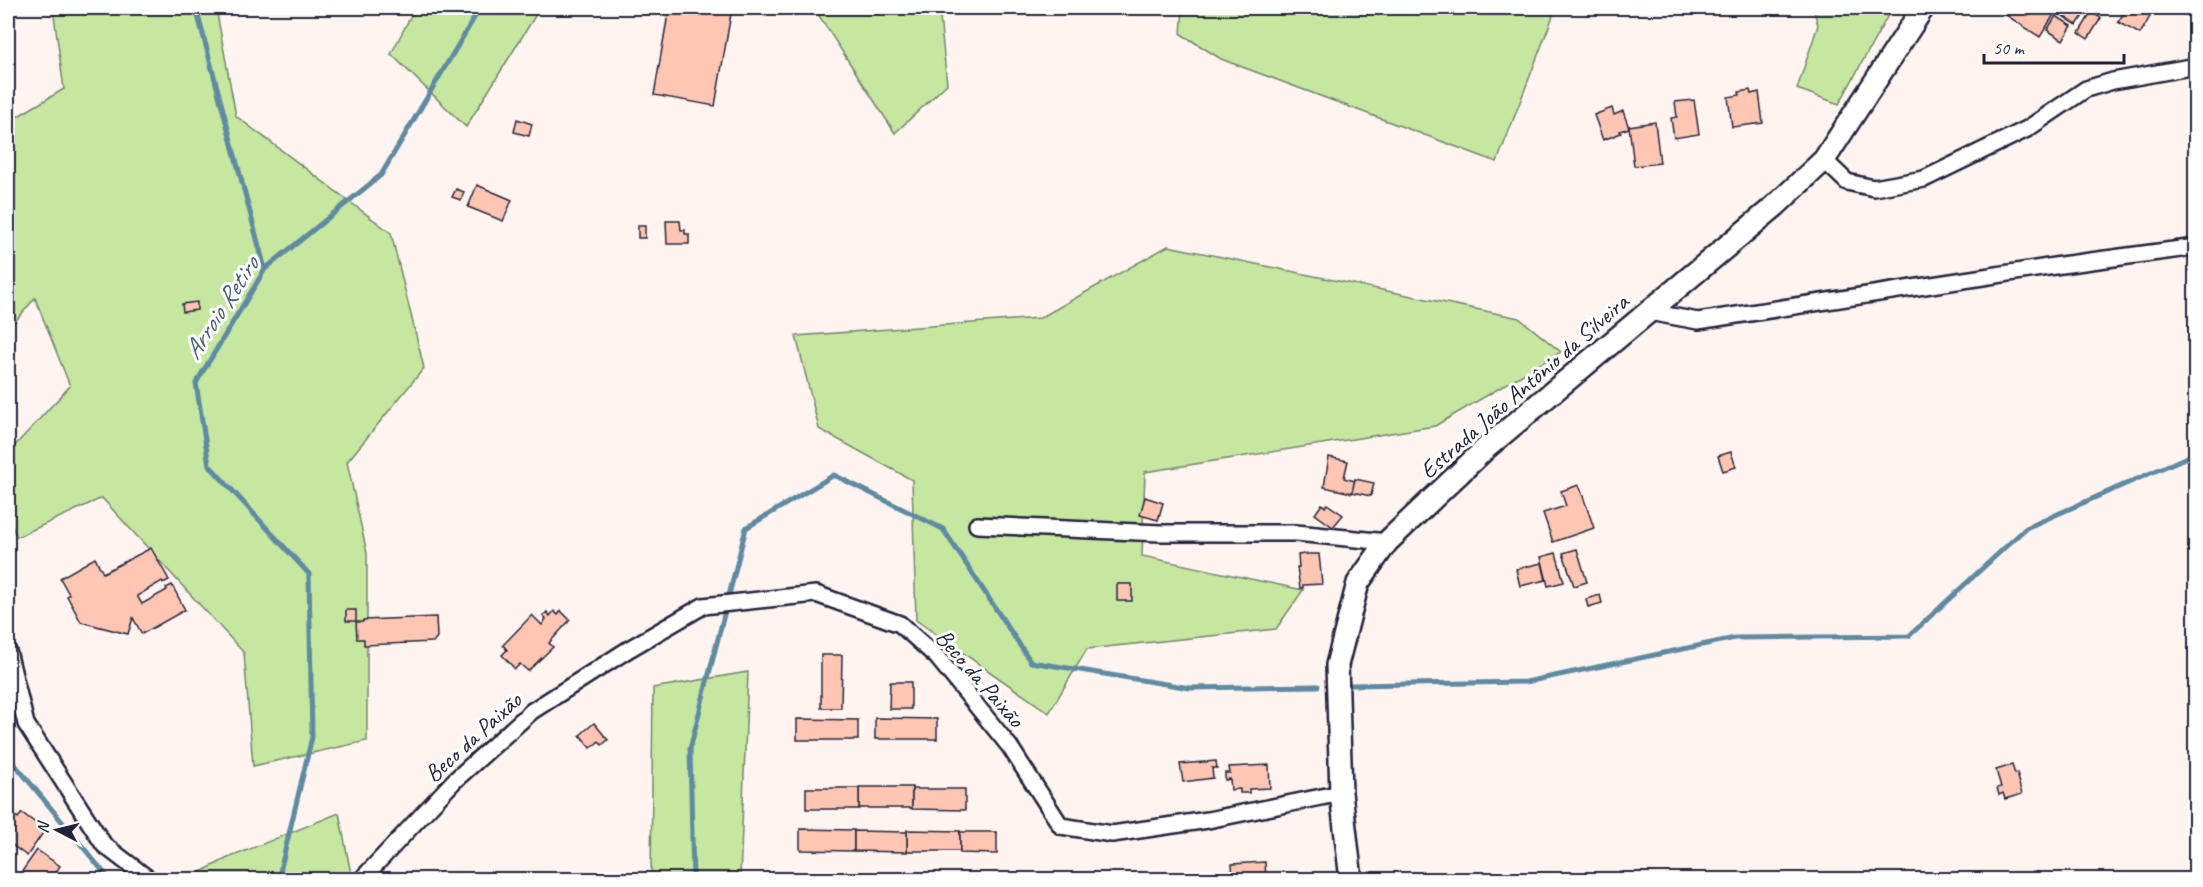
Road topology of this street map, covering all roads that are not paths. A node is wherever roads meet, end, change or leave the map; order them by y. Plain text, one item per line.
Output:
1 (1923, 8) edge
2 (2196, 66) edge
3 (1824, 160) junction
4 (2196, 247) edge
5 (1649, 312) junction
6 (977, 525) dead end
7 (1387, 542) junction
8 (8, 651) edge
9 (1341, 793) junction
10 (150, 879) edge
11 (361, 879) edge
12 (1351, 879) edge

1 - 3 main road, Estrada João Antônio da Silveira
2 - 3 street
3 - 5 main road, Estrada João Antônio da Silveira
4 - 5 street
5 - 7 main road, Estrada João Antônio da Silveira
6 - 7 street
7 - 9 main road, Estrada João Antônio da Silveira
8 - 10 street
9 - 11 street, Beco da Paixão
9 - 12 main road, Estrada João Antônio da Silveira

